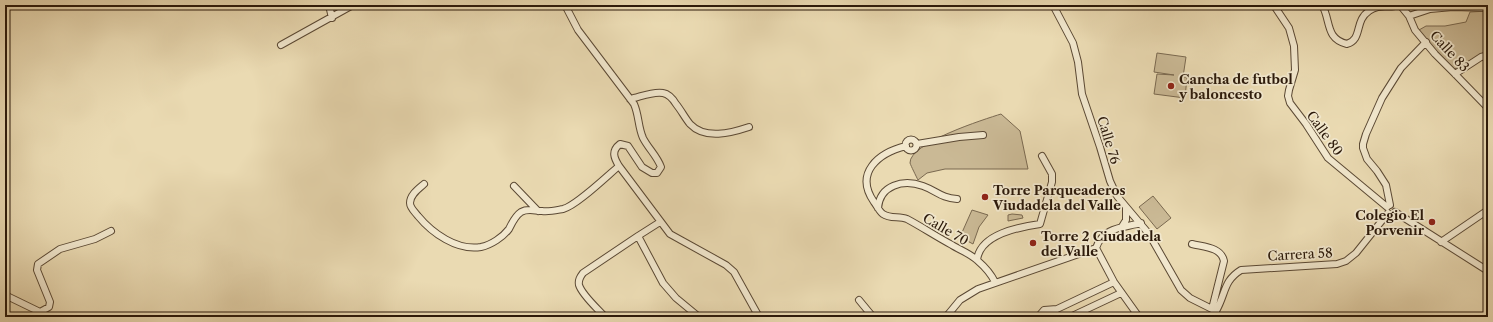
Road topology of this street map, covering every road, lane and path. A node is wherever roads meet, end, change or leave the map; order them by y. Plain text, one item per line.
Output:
1 (329, 5) edge
2 (353, 5) edge
3 (565, 5) edge
4 (1053, 5) edge
5 (1322, 5) edge
6 (1400, 5) edge
7 (1275, 7) dead end
8 (1488, 8) edge
9 (1409, 16) junction
10 (332, 18) junction
11 (1426, 42) junction
12 (281, 45) dead end
13 (1488, 59) edge
14 (1455, 74) junction
15 (630, 99) junction
16 (1488, 108) edge
17 (749, 127) dead end
18 (983, 135) dead end
19 (1042, 156) dead end
20 (619, 166) junction
21 (424, 184) dead end
22 (514, 186) dead end
23 (957, 199) dead end
24 (878, 208) junction
25 (1126, 208) junction
26 (1389, 208) junction
27 (1488, 210) edge
28 (538, 211) junction
29 (660, 222) junction
30 (1141, 223) junction
31 (1118, 229) junction
32 (111, 231) dead end
33 (638, 236) junction
34 (1441, 242) junction
35 (1192, 244) dead end
36 (1098, 245) junction
37 (977, 260) junction
38 (1488, 271) edge
39 (995, 282) junction
40 (1114, 282) junction
41 (1121, 293) junction
42 (5, 295) edge
43 (859, 300) dead end
44 (1215, 312) edge
45 (605, 317) edge
46 (699, 317) edge
47 (759, 317) edge
48 (873, 317) edge
49 (946, 317) edge
50 (1038, 317) edge
51 (1070, 317) edge
52 (1139, 317) edge

1 - 10 street
2 - 10 street
3 - 15 street
4 - 25 street, Calle 76
5 - 6 street
6 - 9 street, Calle 83
7 - 26 street, Calle 80
8 - 9 street
9 - 11 street, Calle 83
10 - 12 street
11 - 14 street, Calle 83
11 - 26 street
13 - 14 street
14 - 16 street, Calle 83
15 - 17 street
15 - 20 street
18 - 24 street
19 - 37 street
20 - 28 street
20 - 29 street
21 - 28 street
22 - 28 street
23 - 24 street
24 - 37 street, Calle 70
25 - 30 street, Calle 76
25 - 31 street
26 - 34 street
26 - 44 street, Carrera 58
27 - 34 street
29 - 33 street
29 - 47 street
30 - 31 street
30 - 44 street, Calle 76
31 - 36 street
32 - 42 street
33 - 45 street
33 - 46 street
34 - 38 street
35 - 44 street
36 - 39 street
36 - 40 street
37 - 39 street, Calle 70
39 - 49 street
40 - 41 street
40 - 50 street
41 - 51 street
41 - 52 street
43 - 48 street

